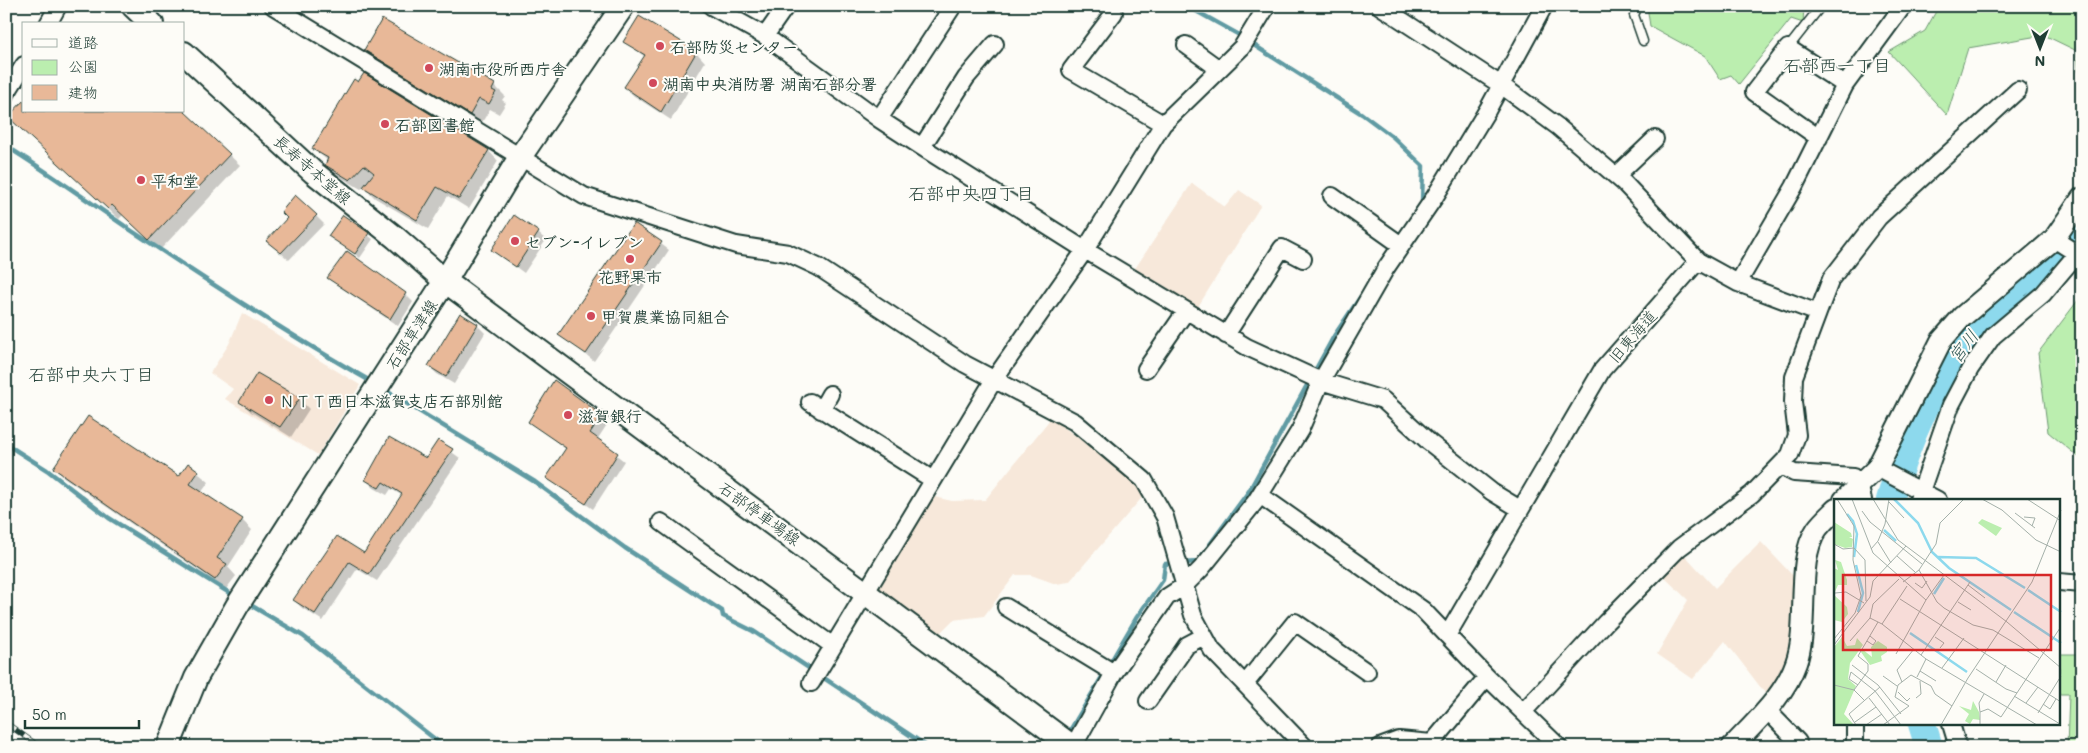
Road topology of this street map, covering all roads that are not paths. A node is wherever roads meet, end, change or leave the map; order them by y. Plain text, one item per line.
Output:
1 (58, 6) edge
2 (133, 6) edge
3 (273, 6) edge
4 (623, 6) edge
5 (711, 6) edge
6 (786, 6) edge
7 (953, 6) edge
8 (1267, 6) edge
9 (1380, 6) edge
10 (1544, 6) edge
11 (1638, 6) edge
12 (1821, 6) edge
13 (1903, 6) edge
14 (1114, 13) dead end
15 (49, 22) edge
16 (150, 22) edge
17 (765, 36) junction
18 (1643, 41) dead end
19 (995, 44) dead end
20 (1186, 45) dead end
21 (1788, 48) junction
22 (185, 54) edge
23 (22, 68) edge
24 (1219, 69) junction
25 (1501, 84) junction
26 (1846, 85) junction
27 (2018, 90) dead end
28 (6, 94) edge
29 (879, 119) junction
30 (1163, 124) junction
31 (1819, 138) junction
32 (1655, 139) dead end
33 (922, 147) junction
34 (520, 157) junction
35 (1616, 176) junction
36 (1332, 196) dead end
37 (2082, 198) edge
38 (2054, 239) junction
39 (1401, 245) junction
40 (1085, 250) junction
41 (2080, 253) edge
42 (1303, 260) dead end
43 (1698, 261) junction
44 (445, 281) junction
45 (1738, 283) junction
46 (1186, 311) junction
47 (1818, 313) junction
48 (1226, 335) junction
49 (1146, 369) dead end
50 (995, 378) junction
51 (1321, 381) junction
52 (830, 394) dead end
53 (1781, 466) junction
54 (1883, 471) junction
55 (933, 480) junction
56 (1861, 492) edge
57 (1918, 494) edge
58 (1260, 495) junction
59 (1846, 499) edge
60 (1935, 499) edge
61 (1520, 509) junction
62 (1834, 511) edge
63 (661, 522) dead end
64 (2060, 582) edge
65 (2082, 584) edge
66 (1184, 586) junction
67 (865, 592) junction
68 (1006, 607) dead end
69 (1448, 634) junction
70 (1204, 636) junction
71 (833, 646) junction
72 (1367, 672) dead end
73 (1114, 674) junction
74 (1487, 677) junction
75 (811, 683) dead end
76 (1245, 684) junction
77 (1148, 701) dead end
78 (1767, 710) junction
79 (1523, 712) junction
80 (1855, 726) edge
81 (1942, 726) edge
82 (1952, 726) edge
83 (1798, 742) dead end
84 (168, 747) edge
85 (1073, 747) edge
86 (1305, 747) edge
87 (1380, 747) edge
88 (1559, 747) edge
89 (1732, 747) edge
90 (1855, 747) edge
91 (1948, 747) edge
92 (1958, 747) edge

1 - 15 street
2 - 16 main road
3 - 34 street
4 - 34 main road, 石部草津線
5 - 17 street
6 - 17 street
7 - 29 street
8 - 24 street
9 - 25 street
10 - 25 street
11 - 18 lane
12 - 21 lane
13 - 26 street
14 - 30 street
17 - 29 street
19 - 33 street
20 - 24 street
21 - 26 street
21 - 31 street
22 - 44 main road, 長寿寺本堂線
23 - 28 street
24 - 30 street
25 - 35 street
25 - 39 street
26 - 31 street
27 - 47 street
29 - 33 street
30 - 40 street
31 - 45 street
32 - 35 street
33 - 40 street
34 - 44 main road, 石部草津線
34 - 50 street
35 - 43 street
36 - 39 street
37 - 38 street
38 - 41 street
38 - 54 street
39 - 51 street
40 - 46 street
40 - 50 street
41 - 57 street
42 - 48 street
43 - 45 street
43 - 61 street, 旧東海道
44 - 67 main road, 石部停車場線
44 - 84 main road, 石部草津線
45 - 47 street
46 - 48 street
46 - 49 street
47 - 53 street
48 - 51 street
50 - 55 street
50 - 66 street
51 - 58 street
51 - 61 street
52 - 55 street
53 - 56 street
53 - 79 street
54 - 56 street
54 - 57 street
55 - 67 street
56 - 59 street
57 - 60 street
58 - 66 street
58 - 69 street
61 - 69 street, 旧東海道
62 - 78 street
63 - 71 street
64 - 65 street
66 - 70 street
66 - 73 street
67 - 71 street
67 - 85 main road, 石部停車場線
68 - 73 street
69 - 74 street
70 - 76 street
70 - 77 street
71 - 75 street
72 - 76 street
73 - 85 street
74 - 79 street
74 - 87 street
76 - 86 street
78 - 83 street
78 - 89 street
79 - 88 street
80 - 90 street
81 - 91 street
82 - 92 street

